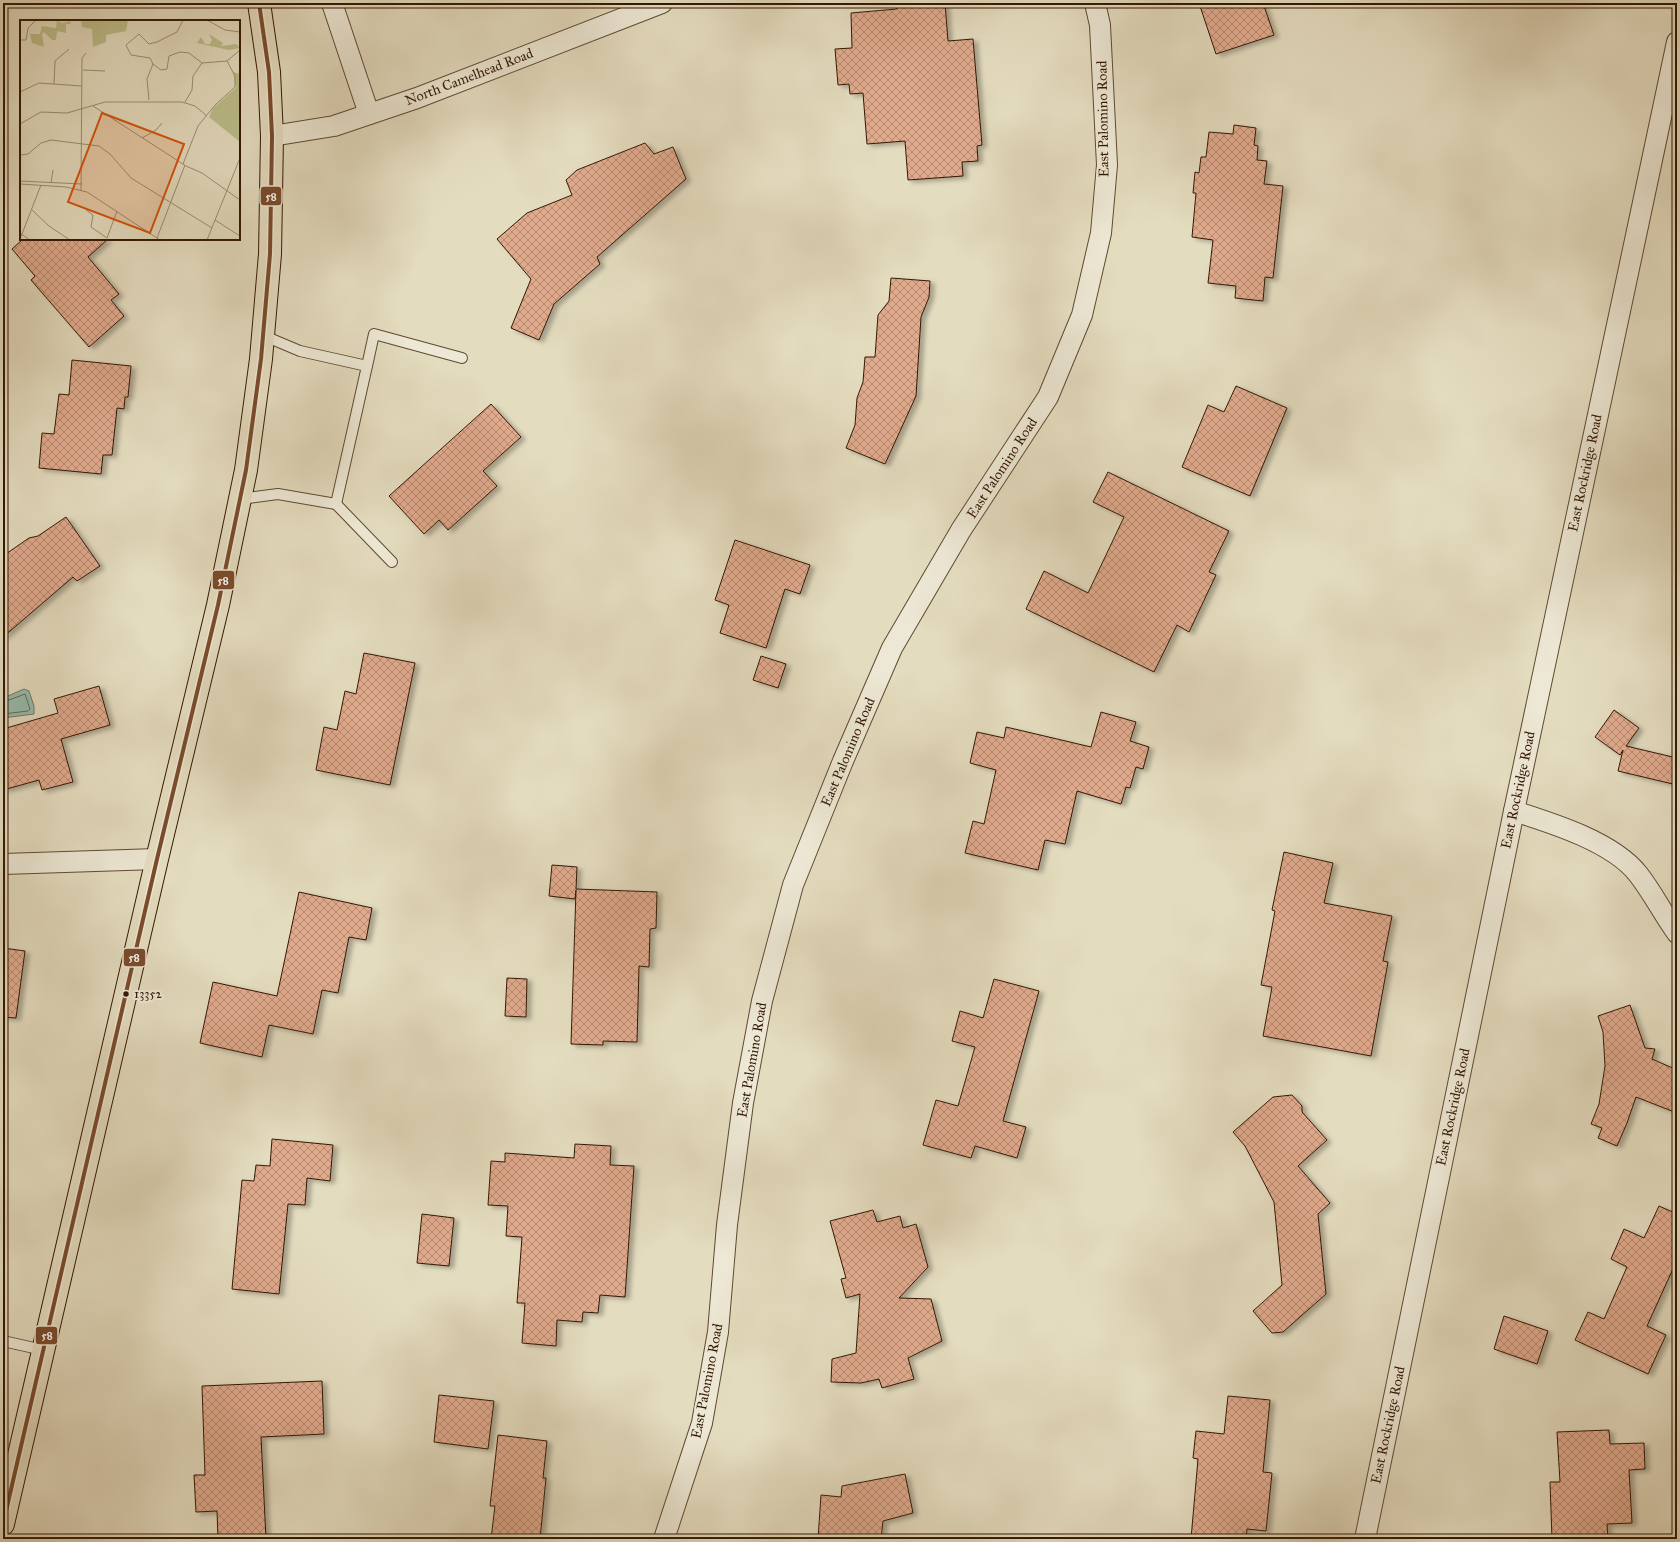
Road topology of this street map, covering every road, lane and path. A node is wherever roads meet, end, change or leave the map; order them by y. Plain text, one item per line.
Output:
1 (259, 3) edge
2 (332, 3) edge
3 (662, 3) edge
4 (1095, 3) edge
5 (1677, 42) edge
6 (369, 114) junction
7 (272, 136) junction
8 (262, 335) junction
9 (462, 358) dead end
10 (367, 366) junction
11 (240, 499) junction
12 (336, 504) junction
13 (392, 562) dead end
14 (1514, 811) junction
15 (157, 859) junction
16 (3, 864) edge
17 (1677, 933) edge
18 (3, 1341) edge
19 (43, 1350) junction
20 (3, 1524) edge
21 (664, 1539) edge
22 (1365, 1539) edge

1 - 7 main road
2 - 6 street
3 - 6 street, North Camelhead Road
4 - 21 street, East Palomino Road
5 - 14 street, East Rockridge Road
6 - 7 street, North Camelhead Road
7 - 8 main road
8 - 10 lane
8 - 11 main road
9 - 10 lane
10 - 12 lane
11 - 12 lane
11 - 15 main road
12 - 13 lane
14 - 17 street
14 - 22 street, East Rockridge Road
15 - 16 street
15 - 19 main road
18 - 19 lane
19 - 20 main road

